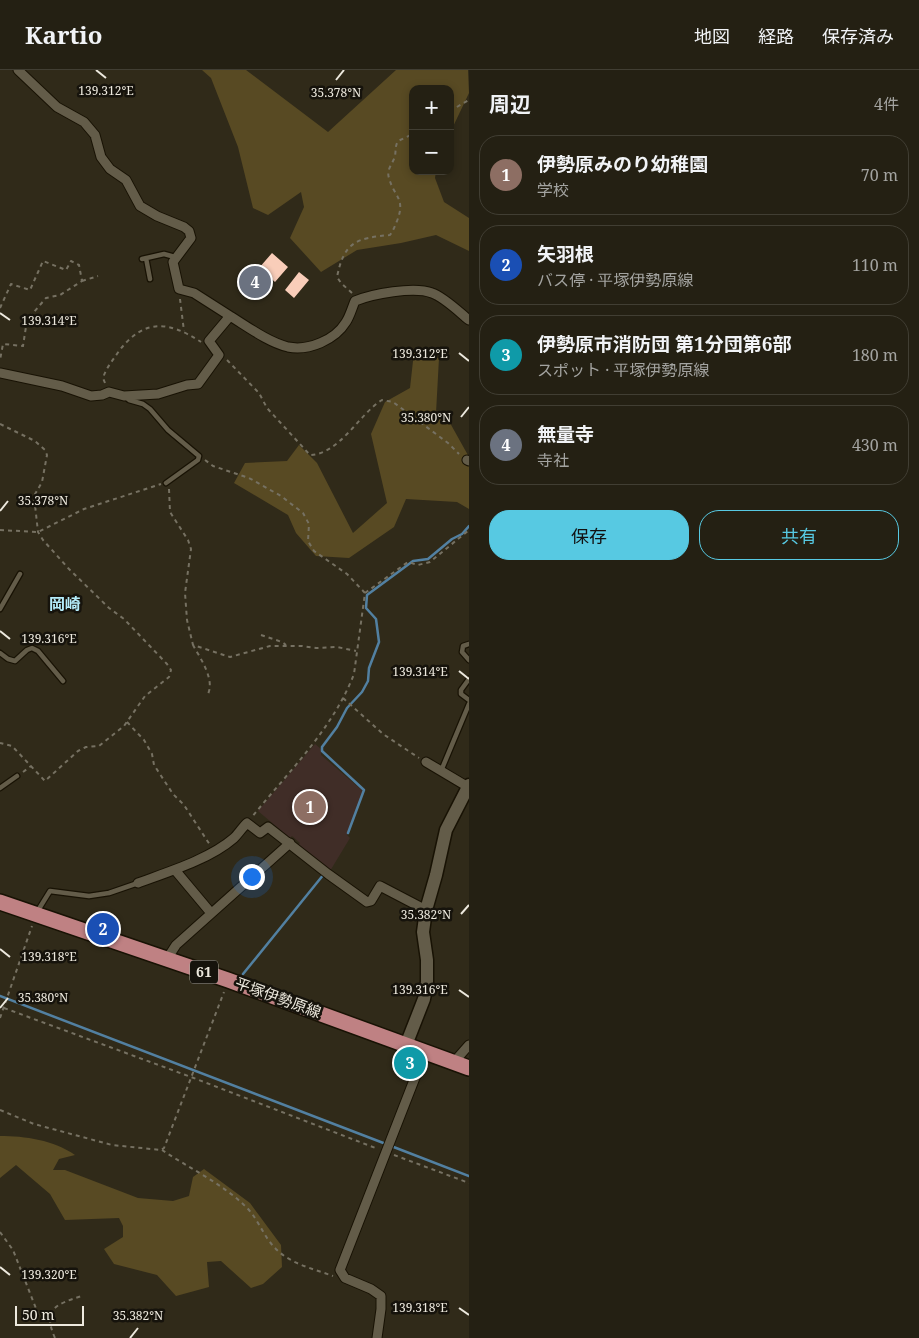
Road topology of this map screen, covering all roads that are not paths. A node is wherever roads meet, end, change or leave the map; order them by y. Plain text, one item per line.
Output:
1 (18, 70) edge
2 (175, 257) junction
3 (150, 280) dead end
4 (230, 316) junction
5 (469, 320) edge
6 (0, 373) edge
7 (124, 396) junction
8 (166, 483) road end
9 (20, 574) dead end
10 (0, 609) edge
11 (469, 644) edge
12 (0, 652) edge
13 (469, 660) edge
14 (469, 679) edge
15 (63, 681) dead end
16 (469, 700) edge
17 (469, 704) edge
18 (426, 762) road end
19 (441, 771) junction
20 (17, 776) road end
21 (469, 786) edge
22 (0, 788) edge
23 (290, 844) junction
24 (175, 870) junction
25 (138, 883) joint
26 (0, 902) edge
27 (426, 910) junction
28 (212, 913) junction
29 (36, 914) junction
30 (167, 959) junction
31 (406, 1046) junction
32 (469, 1046) edge
33 (424, 1052) junction
34 (454, 1062) junction
35 (469, 1068) edge
36 (377, 1338) edge

1 - 2 street
2 - 3 lane
2 - 4 street
4 - 5 street
4 - 7 street
6 - 7 street
7 - 8 lane
9 - 10 lane
11 - 13 lane
12 - 15 lane
14 - 16 lane
17 - 19 lane
18 - 19 street
19 - 21 street
20 - 22 lane
21 - 27 street
23 - 24 street
23 - 27 street
23 - 28 street
24 - 25 street
24 - 28 street
25 - 29 lane
26 - 29 main road, 平塚伊勢原線 / 61
27 - 31 street
28 - 30 street
29 - 30 main road, 平塚伊勢原線 / 61
30 - 31 main road, 平塚伊勢原線 / 61
31 - 33 main road, 平塚伊勢原線 / 61
32 - 34 street
33 - 34 main road, 平塚伊勢原線 / 61
33 - 36 street
34 - 35 main road, 平塚伊勢原線 / 61

